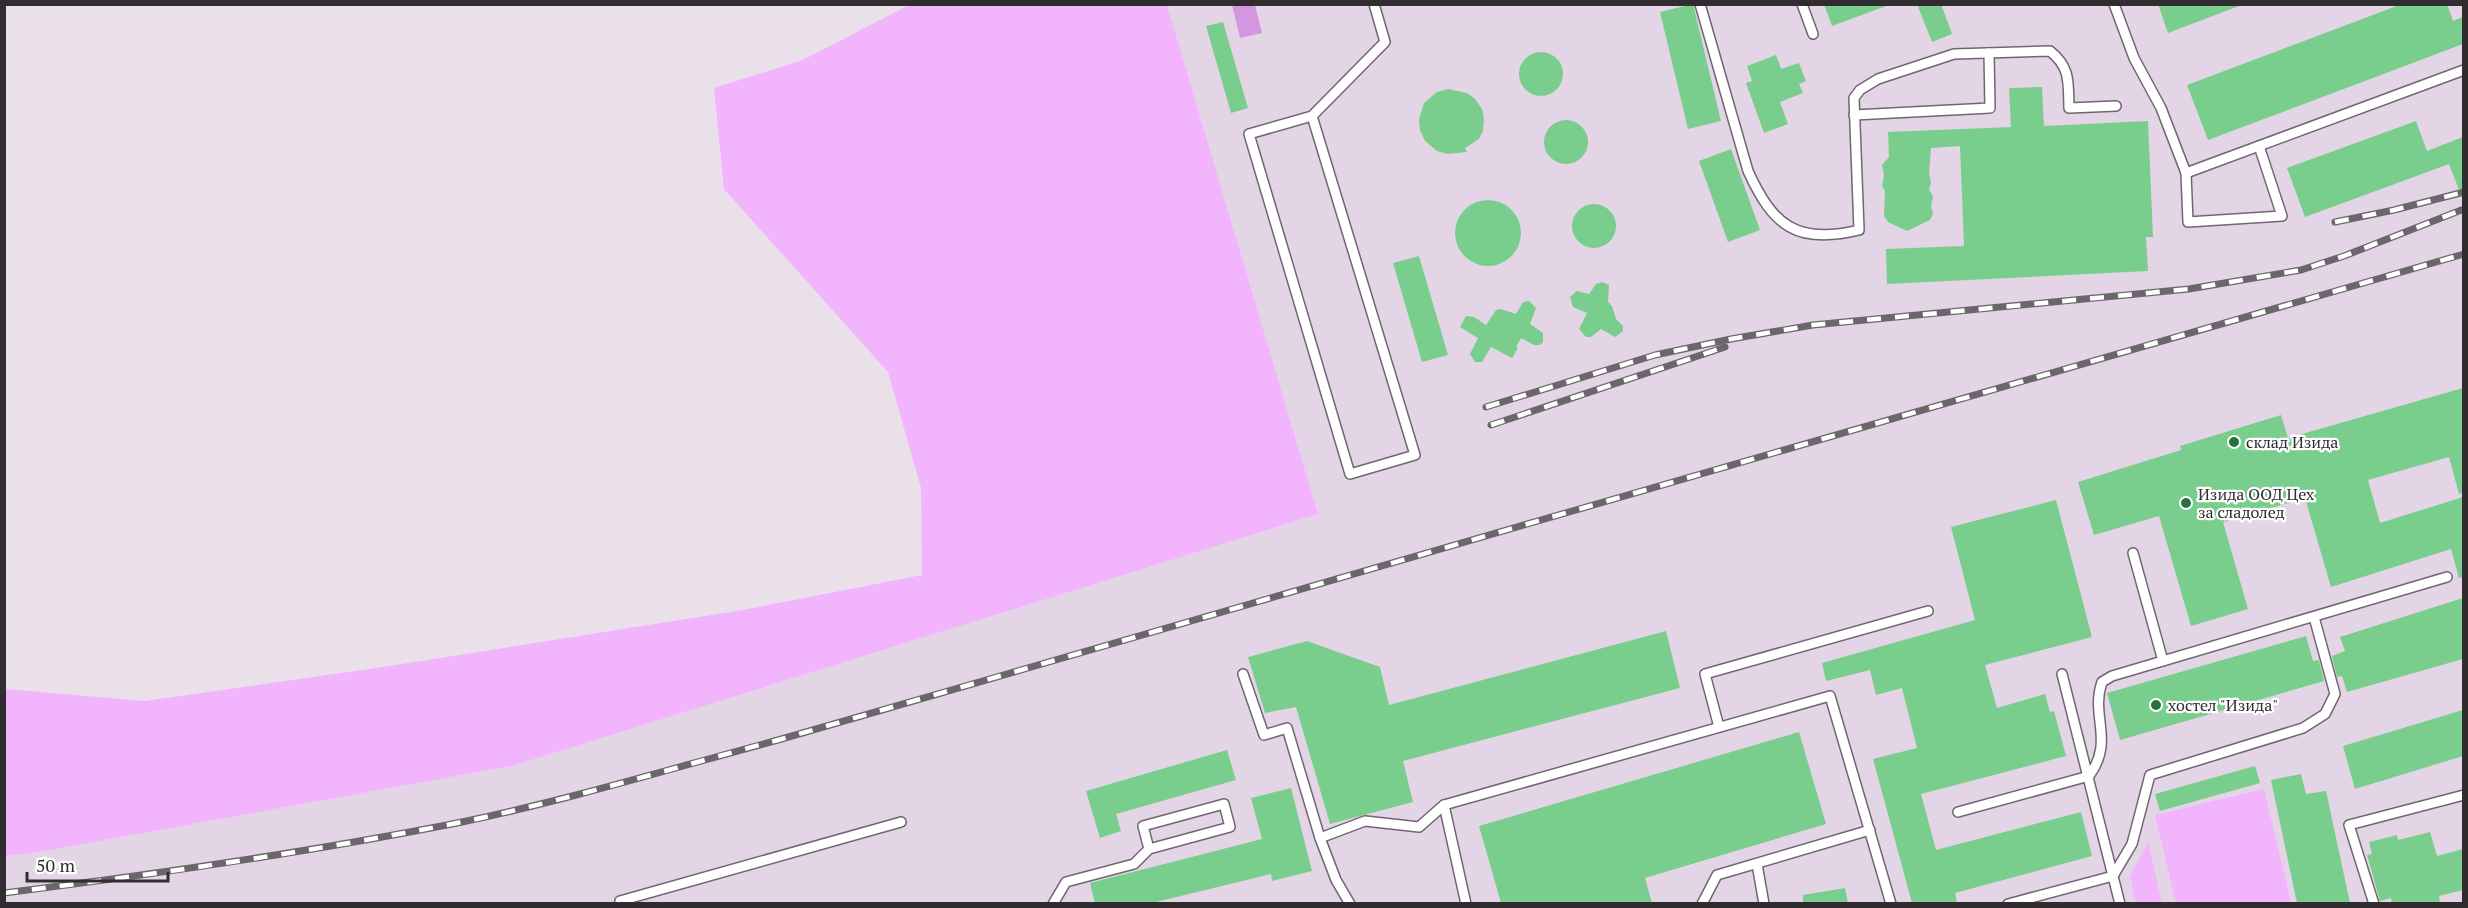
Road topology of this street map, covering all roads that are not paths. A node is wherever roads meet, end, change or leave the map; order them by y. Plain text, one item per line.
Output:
1 (1374, 4) edge
2 (1700, 4) edge
3 (1802, 4) edge
4 (2114, 4) edge
5 (1813, 34) dead end
6 (1989, 53) junction
7 (2463, 70) edge
8 (2116, 106) dead end
9 (1854, 115) junction
10 (1312, 116) junction
11 (2259, 146) junction
12 (2186, 173) junction
13 (2133, 553) dead end
14 (2447, 577) dead end
15 (1928, 611) dead end
16 (2314, 617) junction
17 (2163, 661) junction
18 (1243, 674) dead end
19 (2062, 674) dead end
20 (1719, 728) junction
21 (2089, 776) junction
22 (2463, 795) edge
23 (1444, 805) junction
24 (1958, 812) dead end
25 (901, 822) dead end
26 (1869, 830) junction
27 (1320, 837) junction
28 (1149, 849) junction
29 (1756, 864) junction
30 (2113, 876) junction
31 (621, 903) edge
32 (1053, 903) edge
33 (1350, 903) edge
34 (1466, 903) edge
35 (1702, 903) edge
36 (1764, 903) edge
37 (1891, 903) edge
38 (2008, 903) edge
39 (2120, 903) edge
40 (2374, 903) edge

1 - 10 lane
2 - 9 lane
3 - 5 lane
4 - 12 lane
6 - 8 lane
6 - 9 lane
6 - 9 lane
7 - 11 lane
10 - 10 lane
11 - 12 lane
11 - 12 lane
13 - 17 lane
14 - 16 lane
15 - 20 lane
16 - 17 lane
16 - 30 lane
17 - 21 lane
18 - 27 lane
19 - 21 lane
20 - 23 lane
20 - 26 lane
21 - 24 lane
21 - 30 lane
22 - 40 lane
23 - 27 lane
23 - 34 lane
25 - 31 lane
26 - 29 lane
26 - 37 lane
27 - 33 lane
28 - 28 lane
28 - 32 lane
29 - 35 lane
29 - 36 lane
30 - 38 lane
30 - 39 lane

